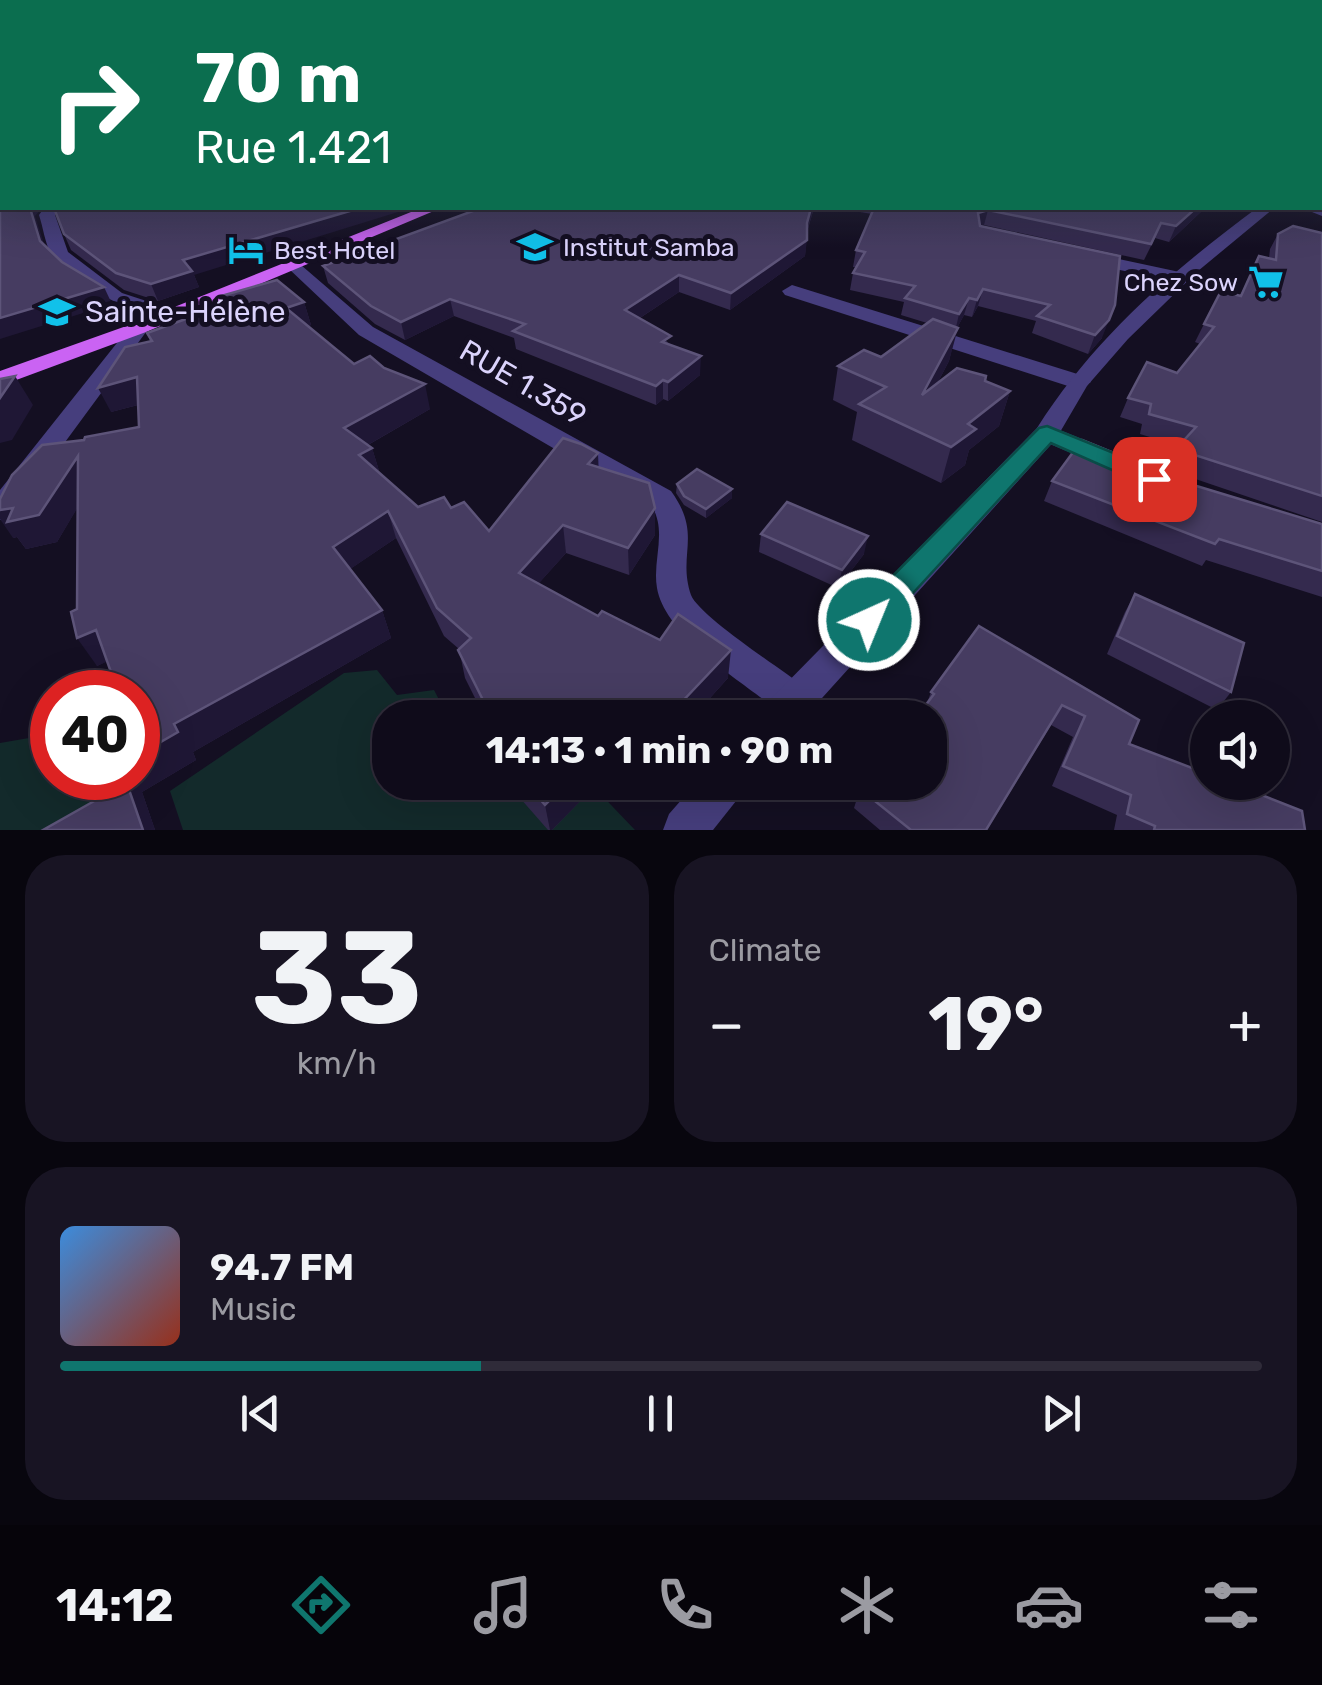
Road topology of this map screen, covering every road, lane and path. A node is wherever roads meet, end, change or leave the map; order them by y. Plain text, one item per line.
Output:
1 (51, 210) edge
2 (427, 210) edge
3 (1258, 210) edge
4 (1070, 254) edge
5 (294, 264) junction
6 (1182, 278) junction
7 (792, 291) dead end
8 (170, 315) junction
9 (139, 328) junction
10 (0, 379) edge
11 (1079, 382) junction
12 (1047, 433) junction
13 (1136, 472) edge
14 (0, 510) edge
15 (776, 700) edge
16 (795, 700) edge
17 (709, 800) edge
18 (685, 830) edge

1 - 8 street
2 - 5 main road
3 - 6 street
4 - 6 street
5 - 8 main road
5 - 15 street, RUE 1.359
6 - 11 street
7 - 11 street
8 - 9 main road
9 - 10 main road
9 - 14 street
11 - 12 street
12 - 13 street
12 - 16 street
17 - 18 street

